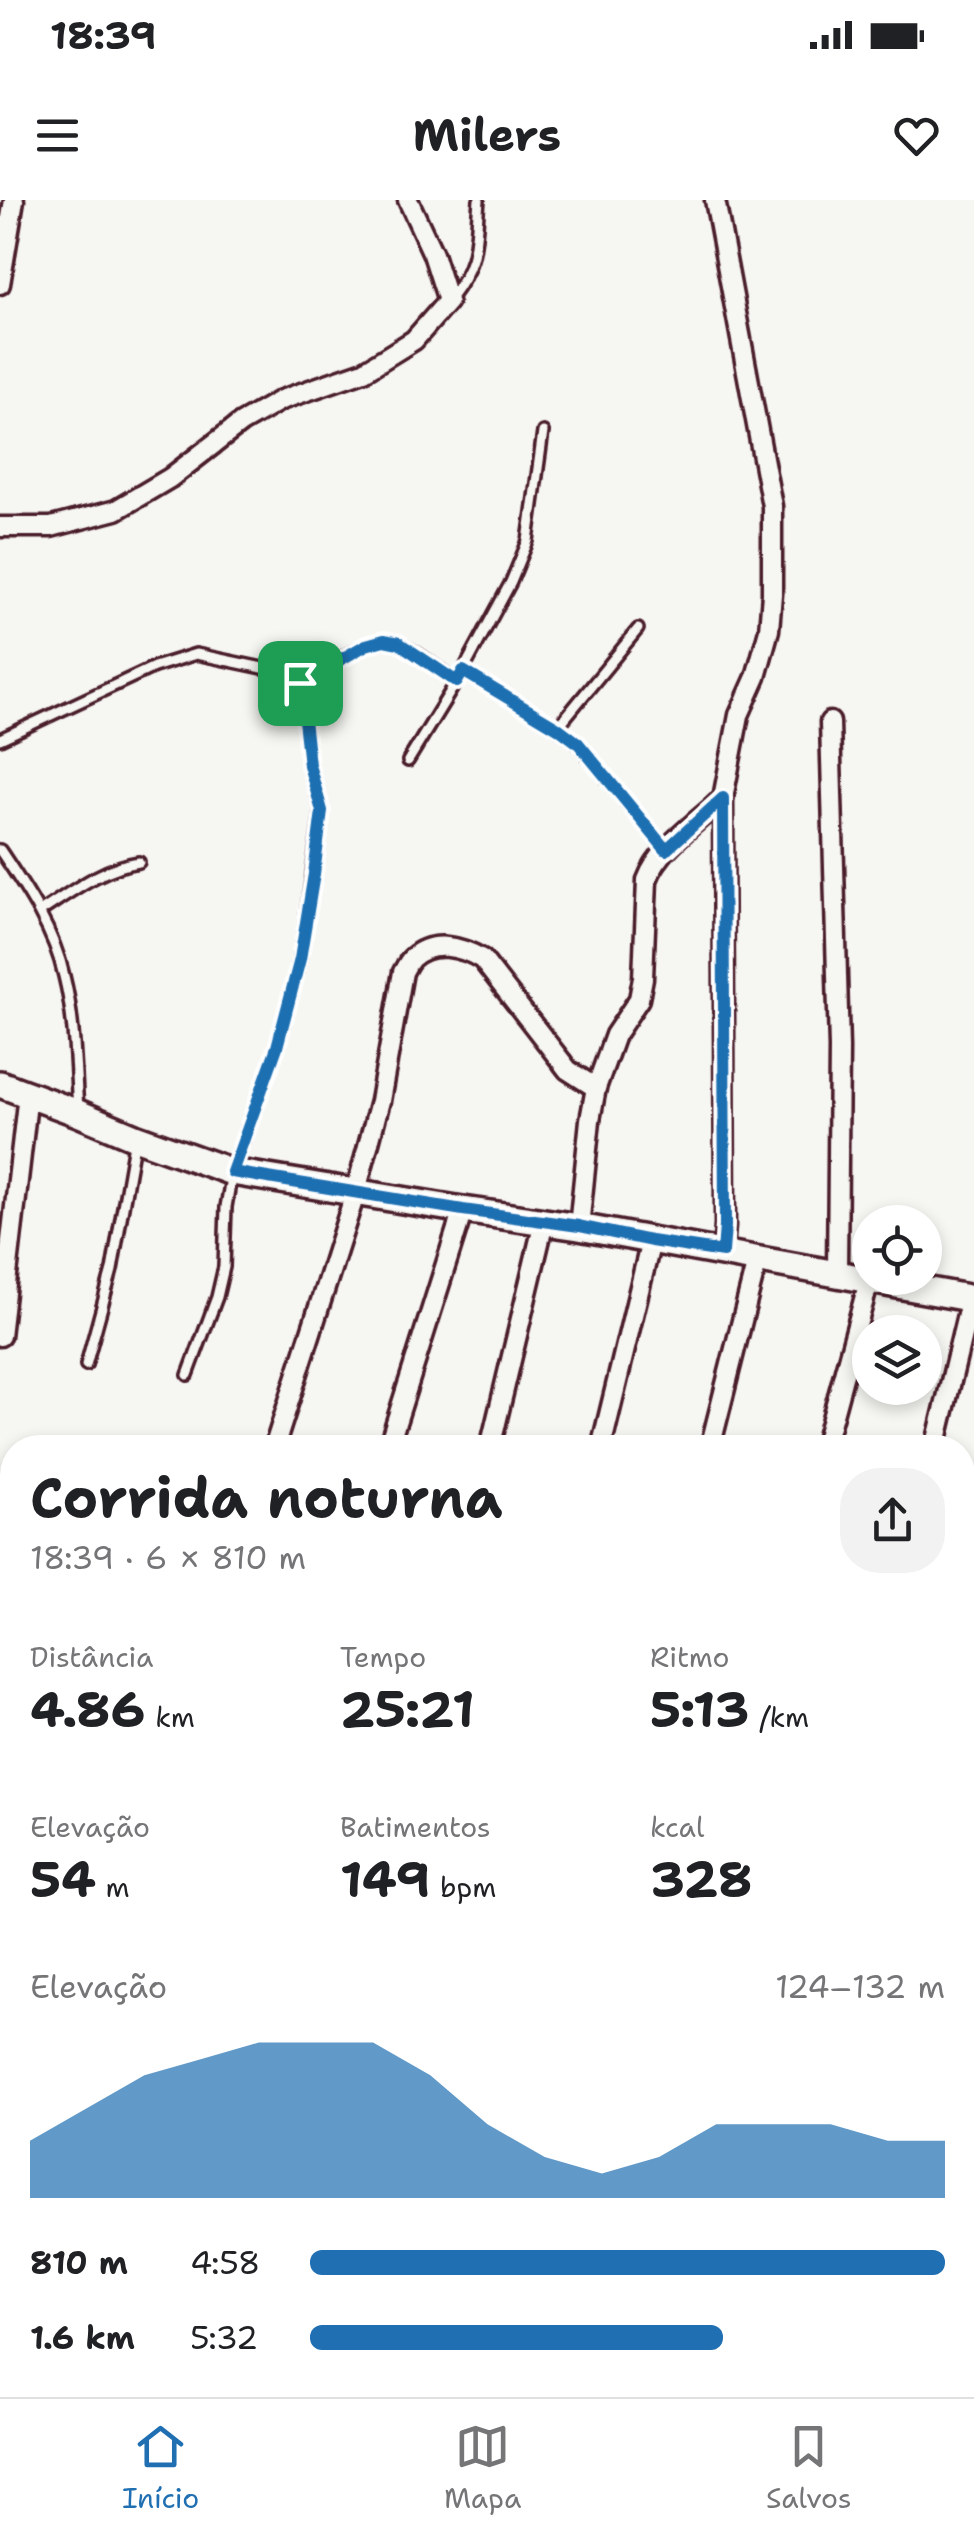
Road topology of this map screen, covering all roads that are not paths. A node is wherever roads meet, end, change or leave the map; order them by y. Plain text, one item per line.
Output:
1 (14, 200) edge
2 (408, 200) edge
3 (479, 200) edge
4 (715, 200) edge
5 (0, 284) edge
6 (448, 301) junction
7 (543, 432) dead end
8 (0, 526) edge
9 (638, 629) dead end
10 (463, 671) junction
11 (457, 682) junction
12 (300, 683) junction
13 (830, 722) dead end
14 (558, 728) junction
15 (0, 739) edge
16 (408, 761) dead end
17 (723, 798) junction
18 (0, 850) edge
19 (666, 850) junction
20 (139, 862) dead end
21 (40, 912) junction
22 (0, 1084) edge
23 (596, 1088) junction
24 (28, 1094) junction
25 (78, 1113) junction
26 (135, 1137) junction
27 (232, 1172) junction
28 (356, 1191) junction
29 (463, 1210) junction
30 (544, 1222) junction
31 (579, 1226) junction
32 (651, 1241) junction
33 (723, 1252) junction
34 (757, 1261) junction
35 (837, 1272) junction
36 (852, 1276) edge
37 (942, 1293) edge
38 (865, 1295) edge
39 (972, 1299) edge
40 (0, 1336) edge
41 (86, 1366) dead end
42 (188, 1376) dead end
43 (278, 1435) edge
44 (392, 1435) edge
45 (493, 1435) edge
46 (604, 1435) edge
47 (713, 1435) edge
48 (827, 1435) edge
49 (938, 1435) edge

1 - 5 street
2 - 6 street
3 - 6 lane
4 - 17 street
6 - 8 street
7 - 10 lane
9 - 14 lane
10 - 11 lane
10 - 14 lane
11 - 12 lane
11 - 16 lane
12 - 15 lane
12 - 27 lane
13 - 35 street
14 - 19 lane
17 - 19 street
17 - 33 street
18 - 21 lane
19 - 23 street
20 - 21 lane
21 - 25 lane
22 - 24 street
23 - 28 street
23 - 31 street
24 - 25 street
24 - 40 street
25 - 26 street
26 - 27 street
26 - 41 lane
27 - 28 street
27 - 42 lane
28 - 29 street
28 - 43 street
29 - 30 street
29 - 44 street
30 - 31 street
30 - 45 street
31 - 32 street
32 - 33 street
32 - 46 street
33 - 34 street
34 - 35 street
34 - 47 street
35 - 36 street
37 - 39 street
38 - 48 street
39 - 49 street

